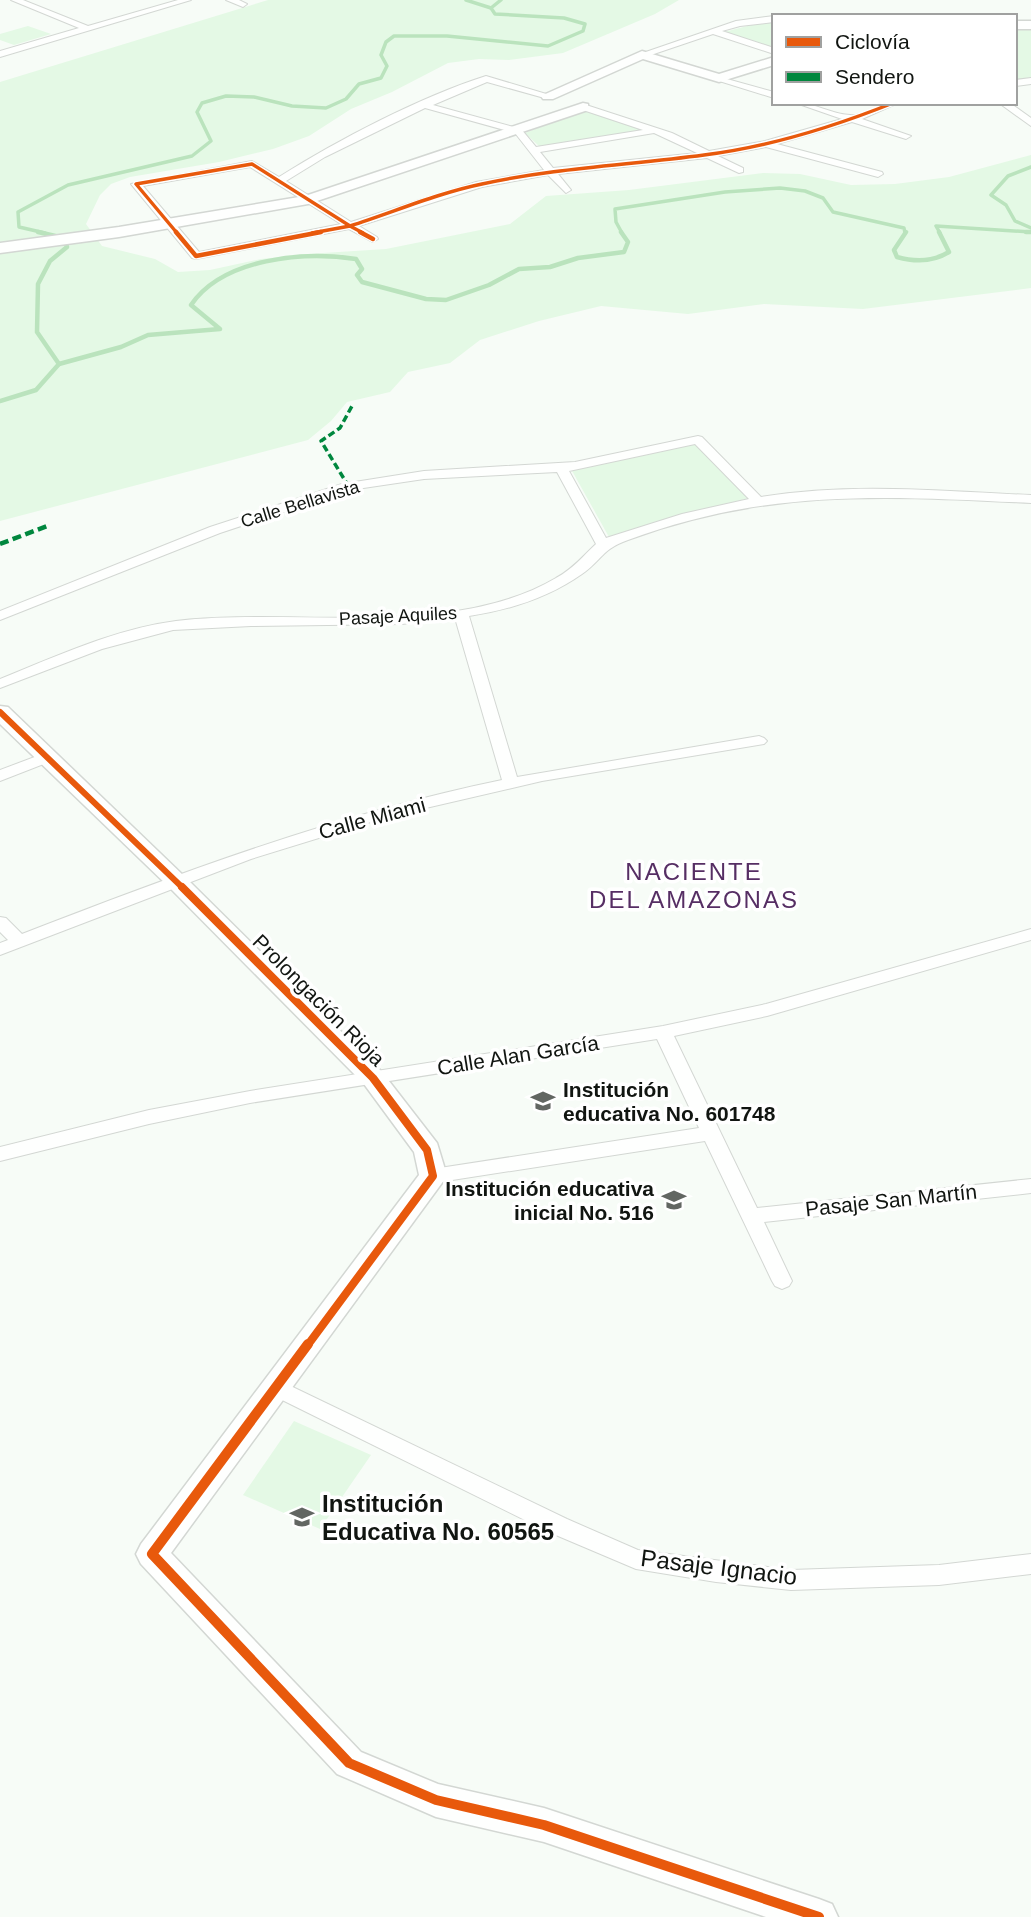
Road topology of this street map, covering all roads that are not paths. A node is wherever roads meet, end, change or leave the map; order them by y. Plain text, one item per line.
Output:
1 (15, 0) edge
2 (187, 0) edge
3 (230, 0) edge
4 (45, 3) dead end
5 (243, 4) dead end
6 (33, 6) junction
7 (772, 19) edge
8 (89, 29) junction
9 (712, 31) junction
10 (772, 50) edge
11 (0, 54) edge
12 (642, 55) junction
13 (772, 62) edge
14 (719, 78) junction
15 (772, 94) edge
16 (548, 96) junction
17 (424, 105) junction
18 (808, 105) edge
19 (888, 105) edge
20 (1007, 105) edge
21 (583, 107) junction
22 (853, 119) junction
23 (1031, 123) edge
24 (518, 131) junction
25 (656, 131) junction
26 (906, 136) dead end
27 (766, 144) junction
28 (535, 150) junction
29 (706, 155) junction
30 (739, 170) dead end
31 (554, 171) junction
32 (878, 174) dead end
33 (279, 181) junction
34 (566, 190) dead end
35 (308, 200) junction
36 (169, 224) junction
37 (349, 226) junction
38 (373, 239) dead end
39 (0, 248) edge
40 (561, 468) junction
41 (1031, 499) edge
42 (758, 501) junction
43 (603, 544) junction
44 (461, 614) junction
45 (0, 617) edge
46 (0, 684) edge
47 (0, 712) edge
48 (759, 741) dead end
49 (48, 758) junction
50 (0, 776) edge
51 (511, 782) junction
52 (177, 882) junction
53 (0, 922) edge
54 (1031, 934) edge
55 (20, 942) junction
56 (0, 949) edge
57 (663, 1032) junction
58 (373, 1078) junction
59 (711, 1133) junction
60 (0, 1154) edge
61 (433, 1176) junction
62 (1031, 1185) edge
63 (751, 1216) junction
64 (782, 1281) dead end
65 (276, 1387) junction
66 (1031, 1564) edge
67 (818, 1917) edge

1 - 6 street
2 - 8 street
3 - 5 street
4 - 6 street
6 - 8 street
7 - 9 street
8 - 11 street
9 - 10 street
9 - 12 street
12 - 14 street
12 - 16 street
13 - 14 street
14 - 15 street
16 - 17 street
16 - 21 street
17 - 24 street
17 - 33 street
18 - 22 street
19 - 22 street
20 - 23 street
21 - 24 street
21 - 25 street
22 - 26 street
22 - 27 street
24 - 28 street
24 - 35 street
25 - 28 street
25 - 29 street
27 - 29 street
27 - 32 street
28 - 31 street
29 - 30 street
29 - 31 street
31 - 34 street
31 - 37 street
33 - 35 street
33 - 36 street
35 - 36 street
35 - 37 street
36 - 37 street
36 - 39 street
37 - 38 street
40 - 42 street, Calle Bellavista
40 - 43 street
40 - 45 street, Calle Bellavista
41 - 42 street, Pasaje Aquiles
42 - 43 street, Pasaje Aquiles
43 - 44 street, Pasaje Aquiles
44 - 46 street, Pasaje Aquiles
44 - 51 street
47 - 49 street, Prolongación Rioja
48 - 51 street, Calle Miami
49 - 50 street
49 - 52 street, Prolongación Rioja
51 - 52 street, Calle Miami
52 - 55 street, Calle Miami
52 - 58 street, Prolongación Rioja
53 - 55 street
54 - 57 street, Calle Alan García
55 - 56 street, Calle Miami
57 - 58 street, Calle Alan García
57 - 59 street
58 - 60 street, Calle Alan García
58 - 61 street, Prolongación Rioja
59 - 61 street
59 - 63 street
61 - 65 street
62 - 63 street, Pasaje San Martín
63 - 64 street
65 - 66 street, Pasaje Ignacio
65 - 67 street

